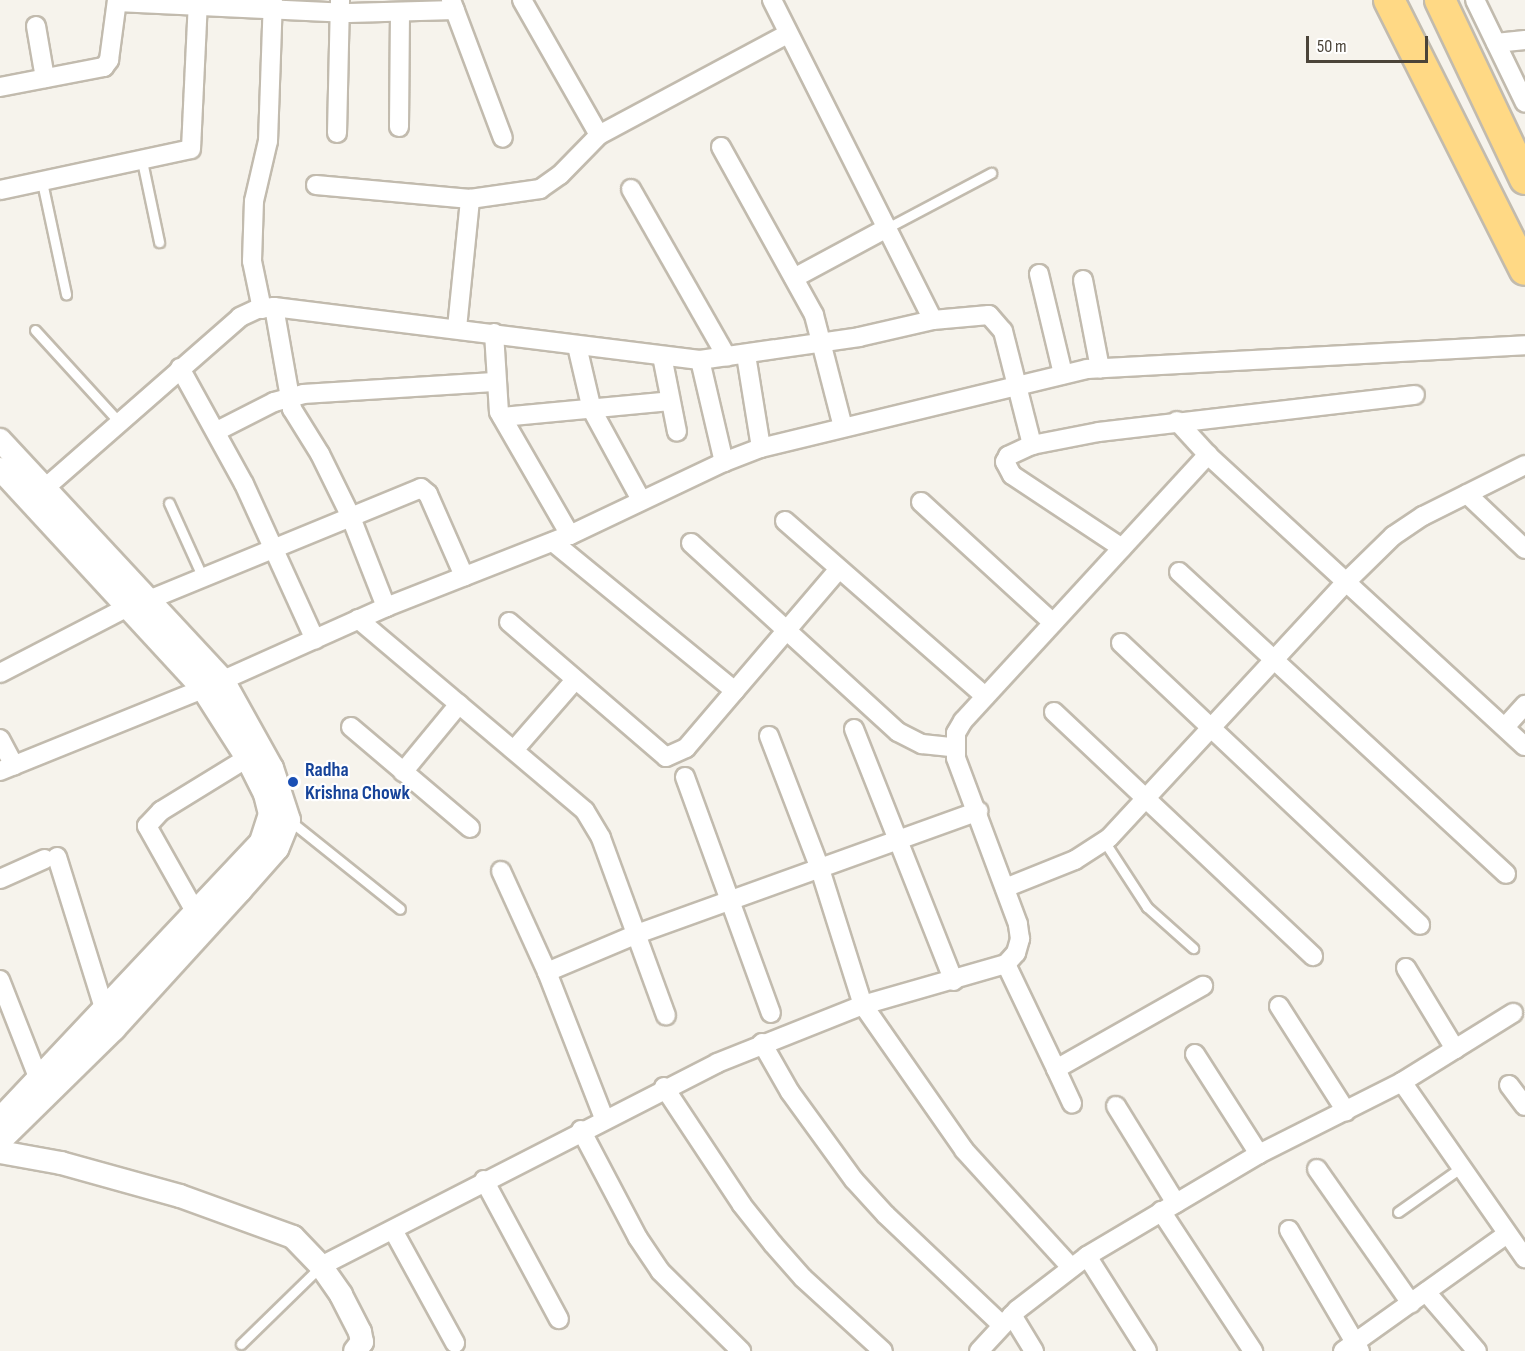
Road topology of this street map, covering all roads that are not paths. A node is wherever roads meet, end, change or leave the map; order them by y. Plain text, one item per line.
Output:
1 (522, 0) edge
2 (772, 0) edge
3 (1389, 0) edge
4 (1440, 0) edge
5 (1475, 0) edge
6 (117, 1) edge
7 (197, 2) edge
8 (273, 5) edge
9 (453, 5) edge
10 (340, 6) edge
11 (400, 12) junction
12 (36, 26) dead end
13 (788, 34) junction
14 (1525, 40) edge
15 (1496, 44) junction
16 (45, 78) junction
17 (0, 87) edge
18 (1525, 103) edge
19 (399, 127) dead end
20 (337, 133) dead end
21 (599, 135) junction
22 (503, 138) dead end
23 (722, 147) dead end
24 (142, 161) junction
25 (991, 172) dead end
26 (1525, 179) edge
27 (42, 182) junction
28 (316, 185) dead end
29 (631, 189) dead end
30 (0, 190) edge
31 (470, 199) junction
32 (887, 228) junction
33 (159, 242) dead end
34 (1525, 270) edge
35 (1039, 273) dead end
36 (794, 278) junction
37 (1083, 280) dead end
38 (66, 294) dead end
39 (268, 308) junction
40 (933, 320) junction
41 (457, 328) junction
42 (35, 330) dead end
43 (494, 333) junction
44 (823, 342) junction
45 (1525, 345) edge
46 (577, 346) junction
47 (746, 355) junction
48 (662, 356) junction
49 (727, 357) junction
50 (700, 360) junction
51 (180, 368) junction
52 (1100, 368) junction
53 (1063, 374) junction
54 (494, 382) junction
55 (1018, 383) junction
56 (1415, 395) dead end
57 (290, 397) junction
58 (670, 401) junction
59 (592, 410) junction
60 (502, 417) junction
61 (1177, 421) junction
62 (119, 422) junction
63 (843, 427) junction
64 (217, 431) junction
65 (677, 432) dead end
66 (0, 440) edge
67 (1032, 445) junction
68 (761, 448) junction
69 (1208, 455) junction
70 (724, 462) junction
71 (1525, 465) edge
72 (0, 469) edge
73 (45, 488) junction
74 (1467, 494) junction
75 (641, 500) junction
76 (921, 502) dead end
77 (169, 503) dead end
78 (350, 515) junction
79 (785, 521) dead end
80 (561, 538) junction
81 (691, 543) dead end
82 (1122, 548) junction
83 (274, 549) junction
84 (1525, 549) edge
85 (839, 569) junction
86 (1179, 572) dead end
87 (464, 576) junction
88 (203, 578) junction
89 (1346, 582) junction
90 (152, 599) junction
91 (128, 607) junction
92 (386, 607) junction
93 (358, 619) junction
94 (509, 622) dead end
95 (1053, 623) junction
96 (787, 629) junction
97 (315, 640) junction
98 (1120, 643) dead end
99 (1275, 659) junction
100 (0, 673) edge
101 (575, 680) junction
102 (213, 684) junction
103 (735, 691) junction
104 (985, 696) junction
105 (459, 704) junction
106 (1525, 705) edge
107 (1054, 712) dead end
108 (351, 727) dead end
109 (1505, 727) junction
110 (854, 729) dead end
111 (1211, 730) junction
112 (769, 736) dead end
113 (0, 739) edge
114 (1525, 746) edge
115 (953, 747) junction
116 (514, 750) junction
117 (247, 758) junction
118 (7, 768) edge
119 (403, 772) junction
120 (685, 777) dead end
121 (1148, 798) junction
122 (978, 811) junction
123 (289, 820) junction
124 (470, 828) dead end
125 (899, 839) junction
126 (1104, 841) junction
127 (820, 869) junction
128 (501, 871) dead end
129 (1506, 874) dead end
130 (0, 879) edge
131 (1005, 888) junction
132 (730, 902) junction
133 (400, 909) dead end
134 (196, 913) junction
135 (1420, 925) dead end
136 (637, 934) junction
137 (1193, 948) dead end
138 (1313, 956) dead end
139 (1006, 964) junction
140 (1406, 968) dead end
141 (547, 972) junction
142 (0, 980) edge
143 (954, 981) junction
144 (1203, 986) dead end
145 (863, 1005) junction
146 (1279, 1006) dead end
147 (105, 1011) junction
148 (771, 1013) dead end
149 (1513, 1013) dead end
150 (666, 1016) dead end
151 (762, 1043) junction
152 (1455, 1049) junction
153 (1195, 1054) dead end
154 (1056, 1069) junction
155 (1402, 1082) junction
156 (1509, 1085) dead end
157 (664, 1087) junction
158 (42, 1089) junction
159 (1072, 1104) dead end
160 (1116, 1106) dead end
161 (1525, 1106) edge
162 (1346, 1111) junction
163 (604, 1118) junction
164 (0, 1119) edge
165 (580, 1130) junction
166 (0, 1141) edge
167 (0, 1152) edge
168 (1259, 1154) junction
169 (1317, 1169) dead end
170 (1460, 1169) junction
171 (483, 1180) junction
172 (1169, 1207) junction
173 (1398, 1212) dead end
174 (393, 1230) junction
175 (1289, 1230) dead end
176 (1507, 1234) junction
177 (1087, 1256) junction
178 (1525, 1257) edge
179 (321, 1266) junction
180 (1071, 1267) junction
181 (1419, 1297) junction
182 (559, 1319) dead end
183 (1007, 1320) junction
184 (455, 1343) dead end
185 (241, 1344) dead end
186 (1352, 1348) edge
187 (356, 1351) edge
188 (741, 1351) edge
189 (883, 1351) edge
190 (979, 1351) edge
191 (1034, 1351) edge
192 (1147, 1351) edge
193 (1253, 1351) edge
194 (1477, 1351) edge

1 - 21 street
2 - 13 street
3 - 34 highway
4 - 26 highway
5 - 15 street
6 - 7 street
6 - 16 street
7 - 8 street
7 - 24 street
8 - 10 street
8 - 39 street
9 - 11 street
9 - 22 street
10 - 11 street
10 - 20 street
11 - 19 street
12 - 16 street
13 - 21 street
13 - 32 street
14 - 15 street
15 - 18 street
16 - 17 street
21 - 31 street
23 - 36 street
24 - 27 street
24 - 33 lane
25 - 32 lane
27 - 30 street
27 - 38 lane
28 - 31 street
29 - 49 street
31 - 41 street
32 - 36 street
32 - 40 street
35 - 53 street
36 - 44 street
37 - 52 street
39 - 41 street
39 - 51 street
39 - 57 street
40 - 44 street
40 - 55 street
41 - 43 street
42 - 62 lane
43 - 46 street
43 - 54 street
44 - 47 street
44 - 63 street
45 - 52 street
46 - 48 street
46 - 59 street
47 - 49 street
47 - 68 street
48 - 50 street
48 - 58 street
49 - 50 street
50 - 70 street
51 - 62 street
51 - 64 street
52 - 53 street
53 - 55 street
54 - 57 street
54 - 60 street
55 - 63 street
55 - 67 street
56 - 61 street
57 - 64 street
57 - 78 street
58 - 59 street
58 - 65 street
59 - 60 street
59 - 75 street
60 - 80 street
61 - 67 street
61 - 69 street
62 - 73 street
63 - 68 street
64 - 83 street
66 - 73 street
67 - 82 street
68 - 70 street
69 - 82 street
69 - 89 street
70 - 75 street
71 - 74 street
72 - 91 street
73 - 90 street
74 - 84 street
74 - 89 street
75 - 80 street
76 - 95 street
77 - 88 lane
78 - 83 street
78 - 87 street
78 - 92 street
79 - 85 street
80 - 87 street
80 - 103 street
81 - 96 street
82 - 95 street
83 - 88 street
83 - 97 street
85 - 96 street
85 - 104 street
86 - 99 street
87 - 92 street
88 - 90 street
89 - 99 street
89 - 109 street
90 - 102 street
91 - 100 street
91 - 102 street
92 - 93 street
93 - 97 street
93 - 105 street
94 - 101 street
95 - 104 street
96 - 103 street
96 - 115 street
97 - 102 street
98 - 111 street
99 - 111 street
99 - 129 street
101 - 103 street
101 - 116 street
102 - 117 street
102 - 118 street
102 - 123 street
104 - 115 street
105 - 116 street
105 - 119 street
106 - 109 street
107 - 121 street
108 - 119 street
109 - 114 street
110 - 125 street
111 - 121 street
111 - 135 street
112 - 127 street
113 - 118 street
115 - 122 street
116 - 136 street
117 - 134 street
117 - 134 street
119 - 124 street
120 - 132 street
121 - 126 street
121 - 138 street
122 - 125 street
122 - 131 street
123 - 133 lane
123 - 158 street
125 - 127 street
125 - 143 street
126 - 131 street
126 - 137 lane
127 - 132 street
127 - 145 street
128 - 141 street
130 - 147 street
131 - 139 street
132 - 136 street
132 - 148 street
134 - 147 street
136 - 141 street
136 - 150 street
139 - 143 street
139 - 154 street
140 - 152 street
141 - 163 street
142 - 158 street
143 - 145 street
144 - 154 street
145 - 151 street
145 - 180 street
146 - 162 street
147 - 158 street
149 - 152 street
151 - 157 street
151 - 183 street
152 - 155 street
153 - 168 street
154 - 159 street
155 - 162 street
155 - 170 street
156 - 161 street
157 - 163 street
157 - 189 street
158 - 164 street
158 - 166 street
160 - 172 street
162 - 168 street
163 - 165 street
165 - 171 street
165 - 188 street
167 - 179 street
168 - 172 street
169 - 181 street
170 - 173 lane
170 - 176 street
171 - 174 street
171 - 182 street
172 - 177 street
172 - 193 street
174 - 179 street
174 - 184 street
175 - 186 street
176 - 178 street
176 - 181 street
177 - 180 street
177 - 192 street
179 - 185 lane
179 - 187 street
180 - 183 street
181 - 186 street
181 - 194 street
183 - 190 street
183 - 191 street

